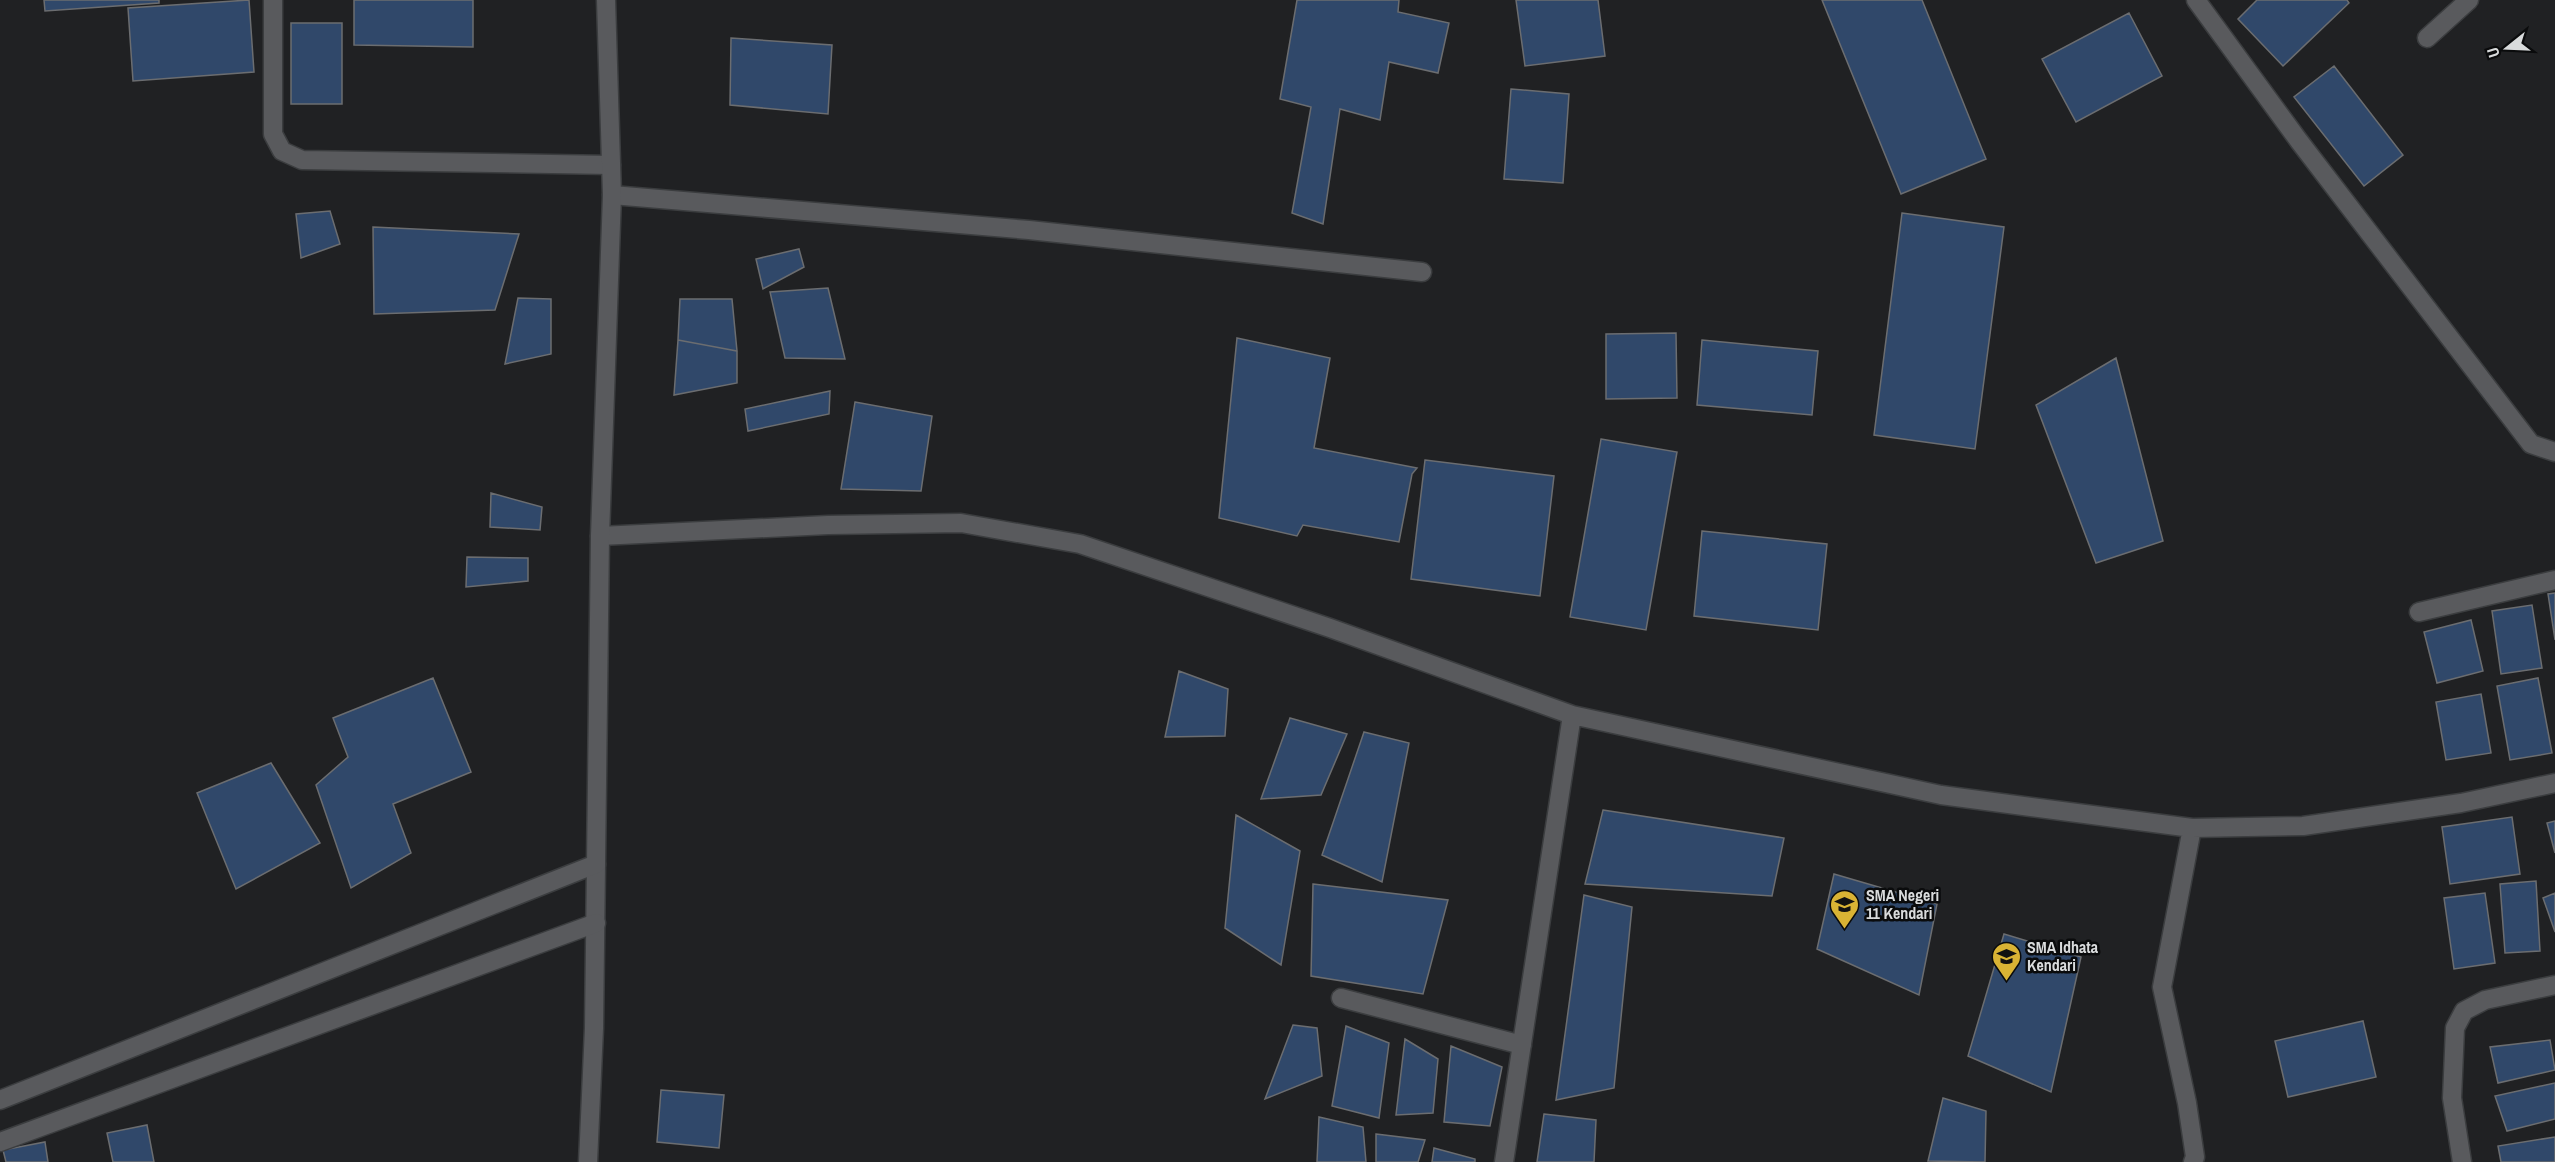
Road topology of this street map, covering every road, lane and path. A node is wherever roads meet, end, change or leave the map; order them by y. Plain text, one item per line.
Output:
1 (273, 0) edge
2 (606, 0) edge
3 (2196, 0) edge
4 (2469, 0) edge
5 (2427, 38) dead end
6 (611, 165) junction
7 (612, 195) junction
8 (1422, 272) dead end
9 (2555, 452) edge
10 (600, 536) junction
11 (2555, 580) edge
12 (2419, 612) dead end
13 (1572, 715) junction
14 (2555, 783) edge
15 (2192, 828) junction
16 (596, 864) junction
17 (596, 923) junction
18 (2555, 986) edge
19 (1341, 998) dead end
20 (1522, 1045) junction
21 (0, 1100) edge
22 (0, 1142) edge
23 (588, 1162) edge
24 (1504, 1162) edge
25 (2193, 1162) edge
26 (2462, 1162) edge

1 - 6 street
2 - 6 street
3 - 9 street
4 - 5 street
6 - 7 street
7 - 8 street
7 - 10 street
10 - 13 street
10 - 16 street
11 - 12 street
13 - 15 street
13 - 20 street
14 - 15 street
15 - 25 street
16 - 17 street
16 - 21 street
17 - 22 street
17 - 23 street
18 - 26 street
19 - 20 street
20 - 24 street

